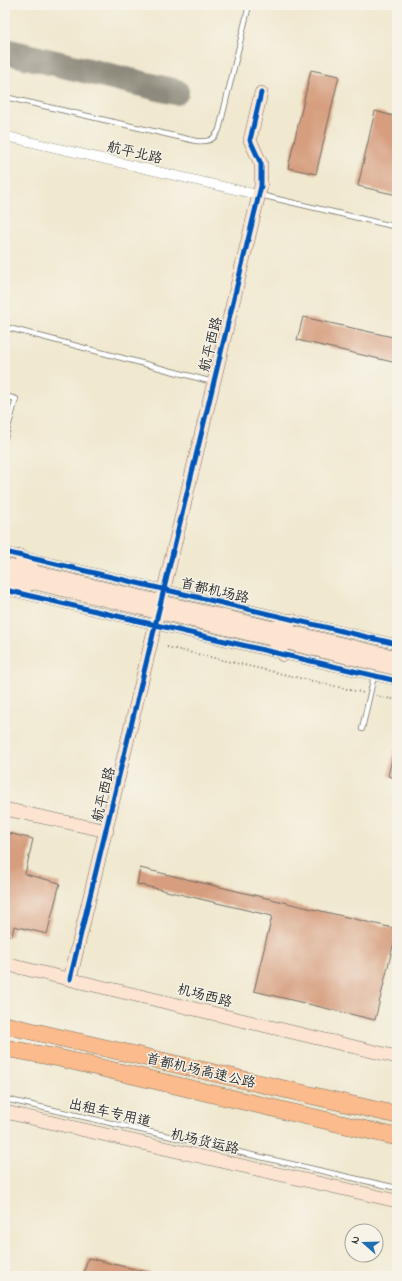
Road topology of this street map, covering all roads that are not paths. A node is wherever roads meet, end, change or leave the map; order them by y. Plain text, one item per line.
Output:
1 (249, 5) edge
2 (262, 93) dead end
3 (5, 97) edge
4 (5, 136) edge
5 (259, 195) junction
6 (397, 227) edge
7 (5, 327) edge
8 (213, 382) junction
9 (5, 396) edge
10 (5, 438) edge
11 (5, 552) edge
12 (20, 556) junction
13 (5, 565) edge
14 (5, 576) edge
15 (35, 578) junction
16 (6, 592) edge
17 (160, 608) junction
18 (292, 620) junction
19 (273, 634) junction
20 (397, 644) edge
21 (283, 655) junction
22 (397, 657) edge
23 (377, 664) junction
24 (397, 669) edge
25 (397, 681) edge
26 (362, 729) dead end
27 (5, 809) edge
28 (106, 831) junction
29 (5, 964) edge
30 (70, 979) junction
31 (5, 1025) edge
32 (5, 1048) edge
33 (397, 1056) edge
34 (5, 1099) edge
35 (5, 1112) edge
36 (397, 1115) edge
37 (397, 1137) edge
38 (397, 1188) edge
39 (397, 1201) edge

1 - 3 lane
2 - 5 street, 航平西路
4 - 5 street, 航平北路
5 - 6 lane
5 - 8 street, 航平西路
7 - 8 lane
8 - 17 street, 航平西路
9 - 10 lane
11 - 12 street, 首都机场路
12 - 15 street
12 - 17 street, 首都机场路
13 - 15 street, 首都机场路
14 - 15 street, 首都机场路
15 - 16 street
15 - 17 street, 首都机场路
16 - 17 street, 首都机场路
17 - 18 street, 首都机场路
17 - 19 street, 首都机场路
17 - 21 street, 首都机场路
17 - 28 street, 航平西路
18 - 19 street
18 - 20 street, 首都机场路
19 - 21 street
19 - 23 street, 首都机场路
21 - 23 street, 首都机场路
22 - 23 street, 首都机场路
23 - 24 street, 首都机场路
23 - 25 street, 首都机场路
23 - 26 lane
27 - 28 street
28 - 30 street, 航平西路
29 - 30 street, 机场西路
30 - 33 street, 机场西路
31 - 36 highway, 首都机场高速公路
32 - 37 highway, 首都机场高速公路
34 - 38 lane, 出租车专用道
35 - 39 street, 机场货运路

